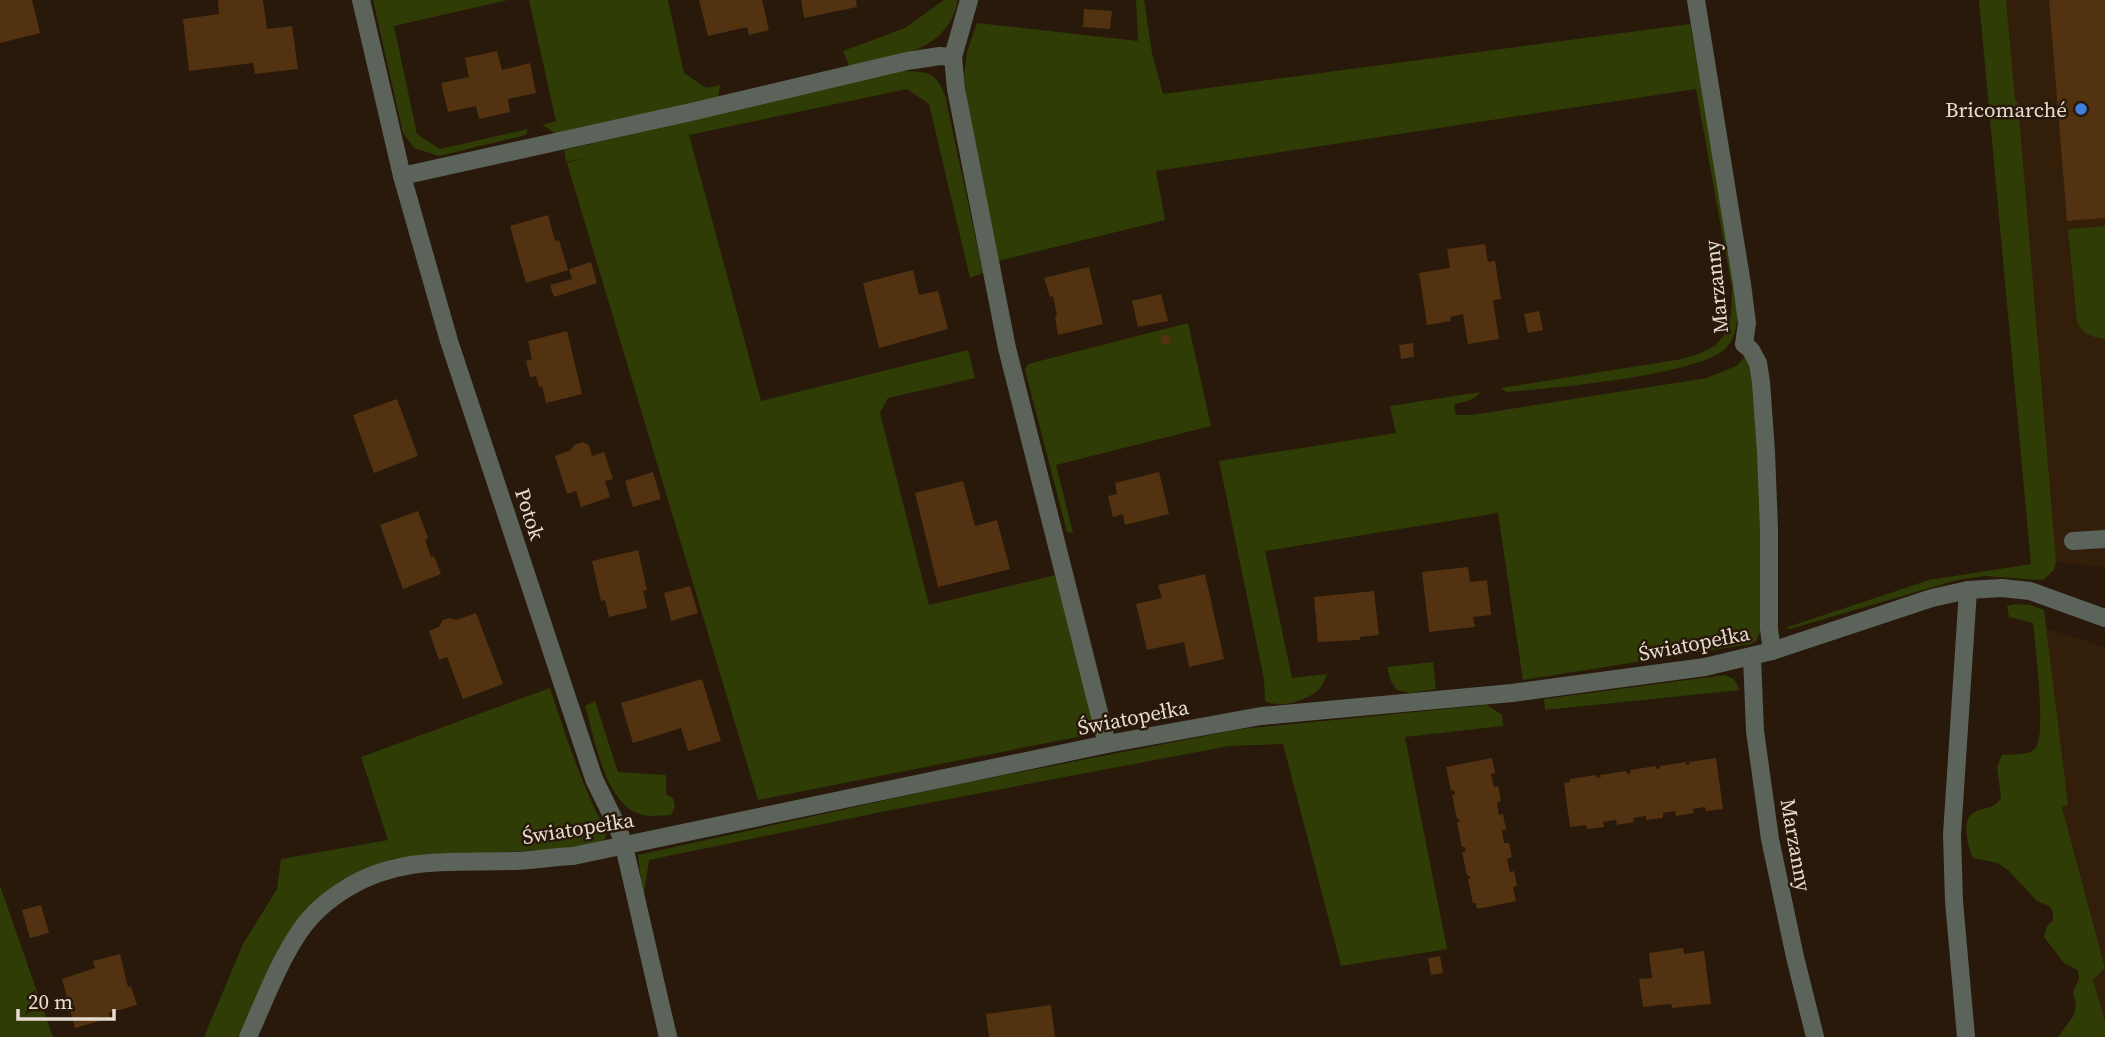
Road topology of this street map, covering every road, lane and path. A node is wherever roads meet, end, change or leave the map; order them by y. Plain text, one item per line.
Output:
1 (361, 0) edge
2 (969, 0) edge
3 (1696, 0) edge
4 (953, 57) junction
5 (402, 176) junction
6 (2105, 539) edge
7 (2073, 541) dead end
8 (1968, 590) junction
9 (2105, 618) edge
10 (1772, 651) junction
11 (1752, 657) junction
12 (1107, 744) junction
13 (624, 846) junction
14 (248, 1037) edge
15 (668, 1037) edge
16 (1815, 1037) edge
17 (1966, 1037) edge

1 - 5 street, Potok
2 - 4 street
3 - 10 street, Marzanny
4 - 5 street
4 - 12 street
5 - 13 street, Potok
6 - 7 street
8 - 9 street, Światopełka
8 - 10 street, Światopełka
8 - 17 street
10 - 11 street, Światopełka
11 - 12 street, Światopełka
11 - 16 street, Marzanny
12 - 13 street, Światopełka
13 - 14 street, Światopełka
13 - 15 street, Potok

